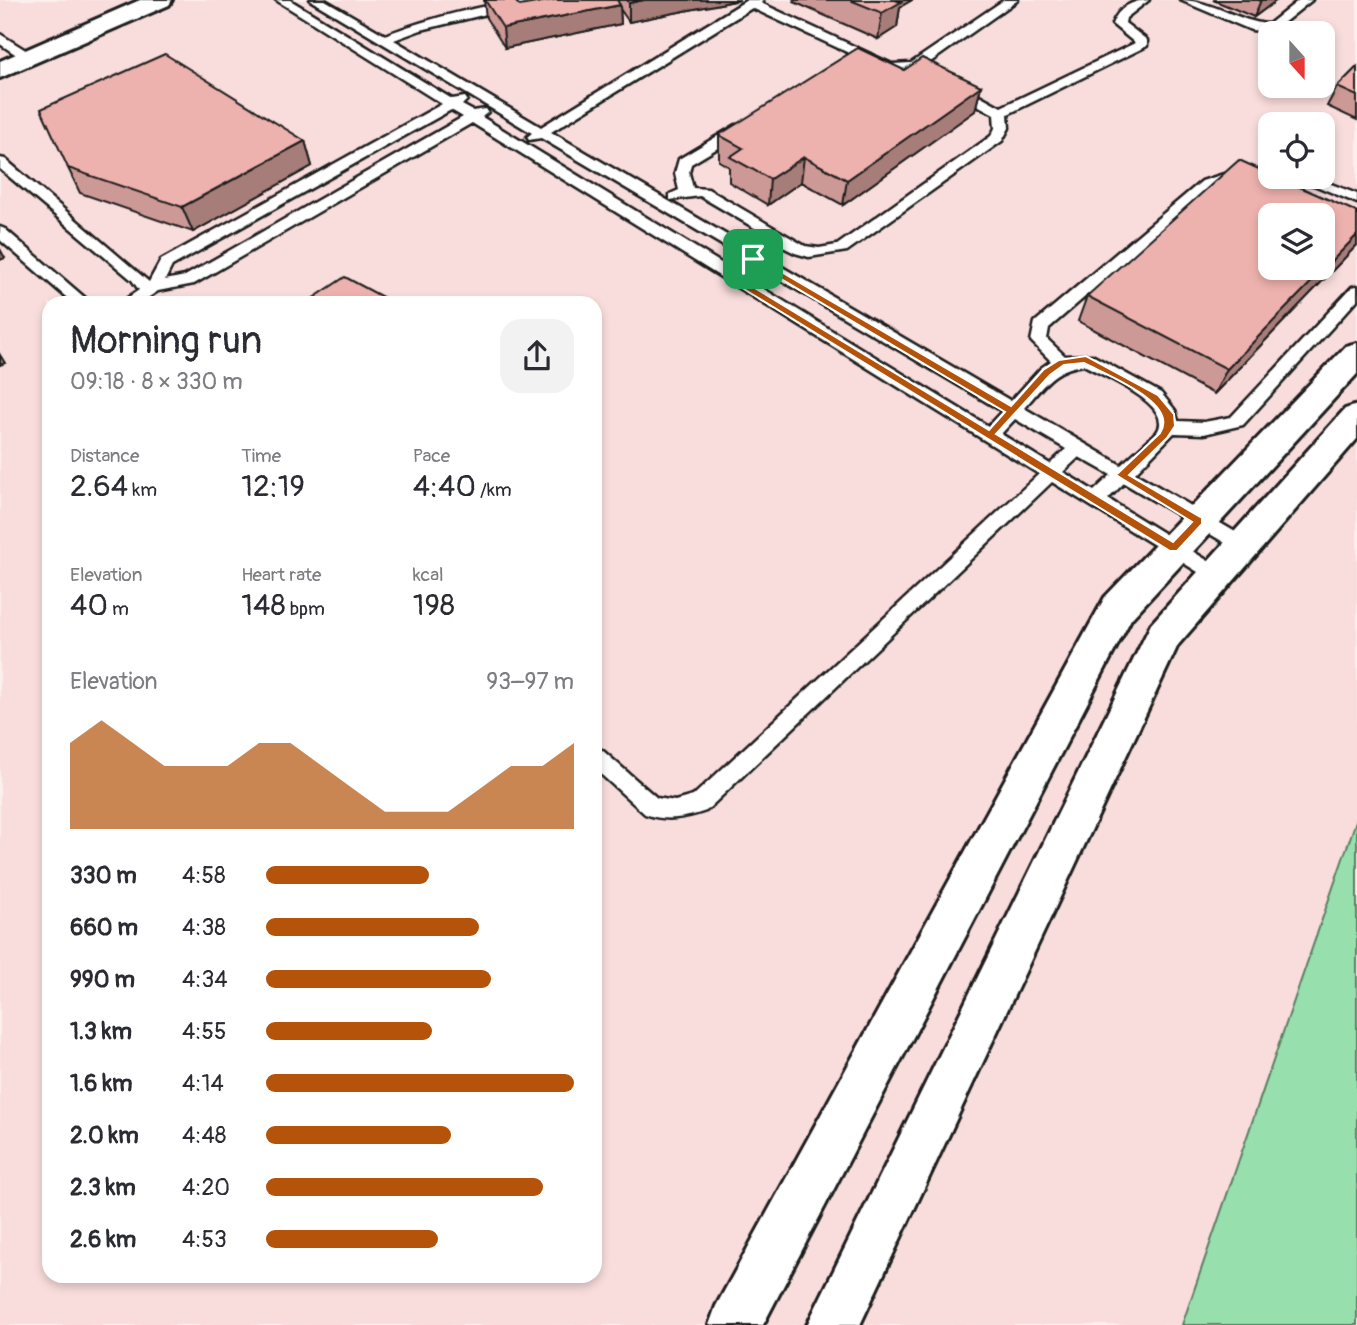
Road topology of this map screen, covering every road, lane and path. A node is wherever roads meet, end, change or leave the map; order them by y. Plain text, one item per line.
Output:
1 (117, 0) edge
2 (160, 0) edge
3 (282, 0) edge
4 (316, 0) edge
5 (538, 0) edge
6 (1012, 0) edge
7 (1143, 0) edge
8 (1186, 0) edge
9 (1306, 0) edge
10 (754, 2) edge
11 (384, 40) junction
12 (10, 48) edge
13 (0, 70) edge
14 (927, 74) junction
15 (474, 93) junction
16 (452, 104) junction
17 (494, 105) junction
18 (1001, 112) junction
19 (473, 117) junction
20 (755, 119) edge
21 (542, 132) junction
22 (518, 147) junction
23 (0, 162) edge
24 (1258, 182) edge
25 (1311, 189) edge
26 (1333, 189) edge
27 (687, 192) junction
28 (1301, 197) edge
29 (1357, 199) edge
30 (661, 204) junction
31 (640, 220) junction
32 (765, 228) junction
33 (0, 232) edge
34 (753, 259) junction
35 (729, 276) junction
36 (151, 289) junction
37 (1357, 291) edge
38 (75, 296) edge
39 (140, 296) edge
40 (1357, 354) edge
41 (1062, 362) junction
42 (1011, 411) junction
43 (1357, 417) edge
44 (1170, 426) junction
45 (990, 435) junction
46 (1076, 449) junction
47 (1051, 473) junction
48 (1122, 475) junction
49 (1096, 500) junction
50 (1186, 535) junction
51 (1230, 560) junction
52 (602, 762) edge
53 (735, 1325) edge
54 (833, 1325) edge

1 - 12 street
2 - 12 street
3 - 16 lane
4 - 11 lane
5 - 11 lane
6 - 14 lane
7 - 18 lane
8 - 9 lane
10 - 14 lane
10 - 21 lane
11 - 15 lane
12 - 13 street
14 - 18 lane
15 - 16 lane
15 - 17 lane
16 - 19 lane
16 - 36 lane
17 - 19 lane
17 - 21 lane
18 - 32 lane
19 - 22 lane
19 - 36 lane
20 - 27 lane
21 - 22 lane
21 - 30 lane
22 - 31 lane
23 - 36 lane
24 - 41 lane
25 - 28 lane
26 - 29 lane
27 - 30 lane
27 - 32 lane
30 - 31 lane
30 - 34 lane
31 - 35 lane
32 - 34 lane
33 - 38 lane
34 - 35 lane
34 - 42 lane
35 - 45 lane
36 - 39 lane
37 - 44 lane
40 - 50 street
41 - 42 lane
41 - 44 lane
42 - 45 lane
42 - 46 lane
43 - 51 street
44 - 48 lane
45 - 47 lane
46 - 47 lane
46 - 48 lane
47 - 49 lane
47 - 52 lane
48 - 49 lane
48 - 50 lane
49 - 50 lane
50 - 51 lane
50 - 51 lane
50 - 53 street
51 - 54 street

